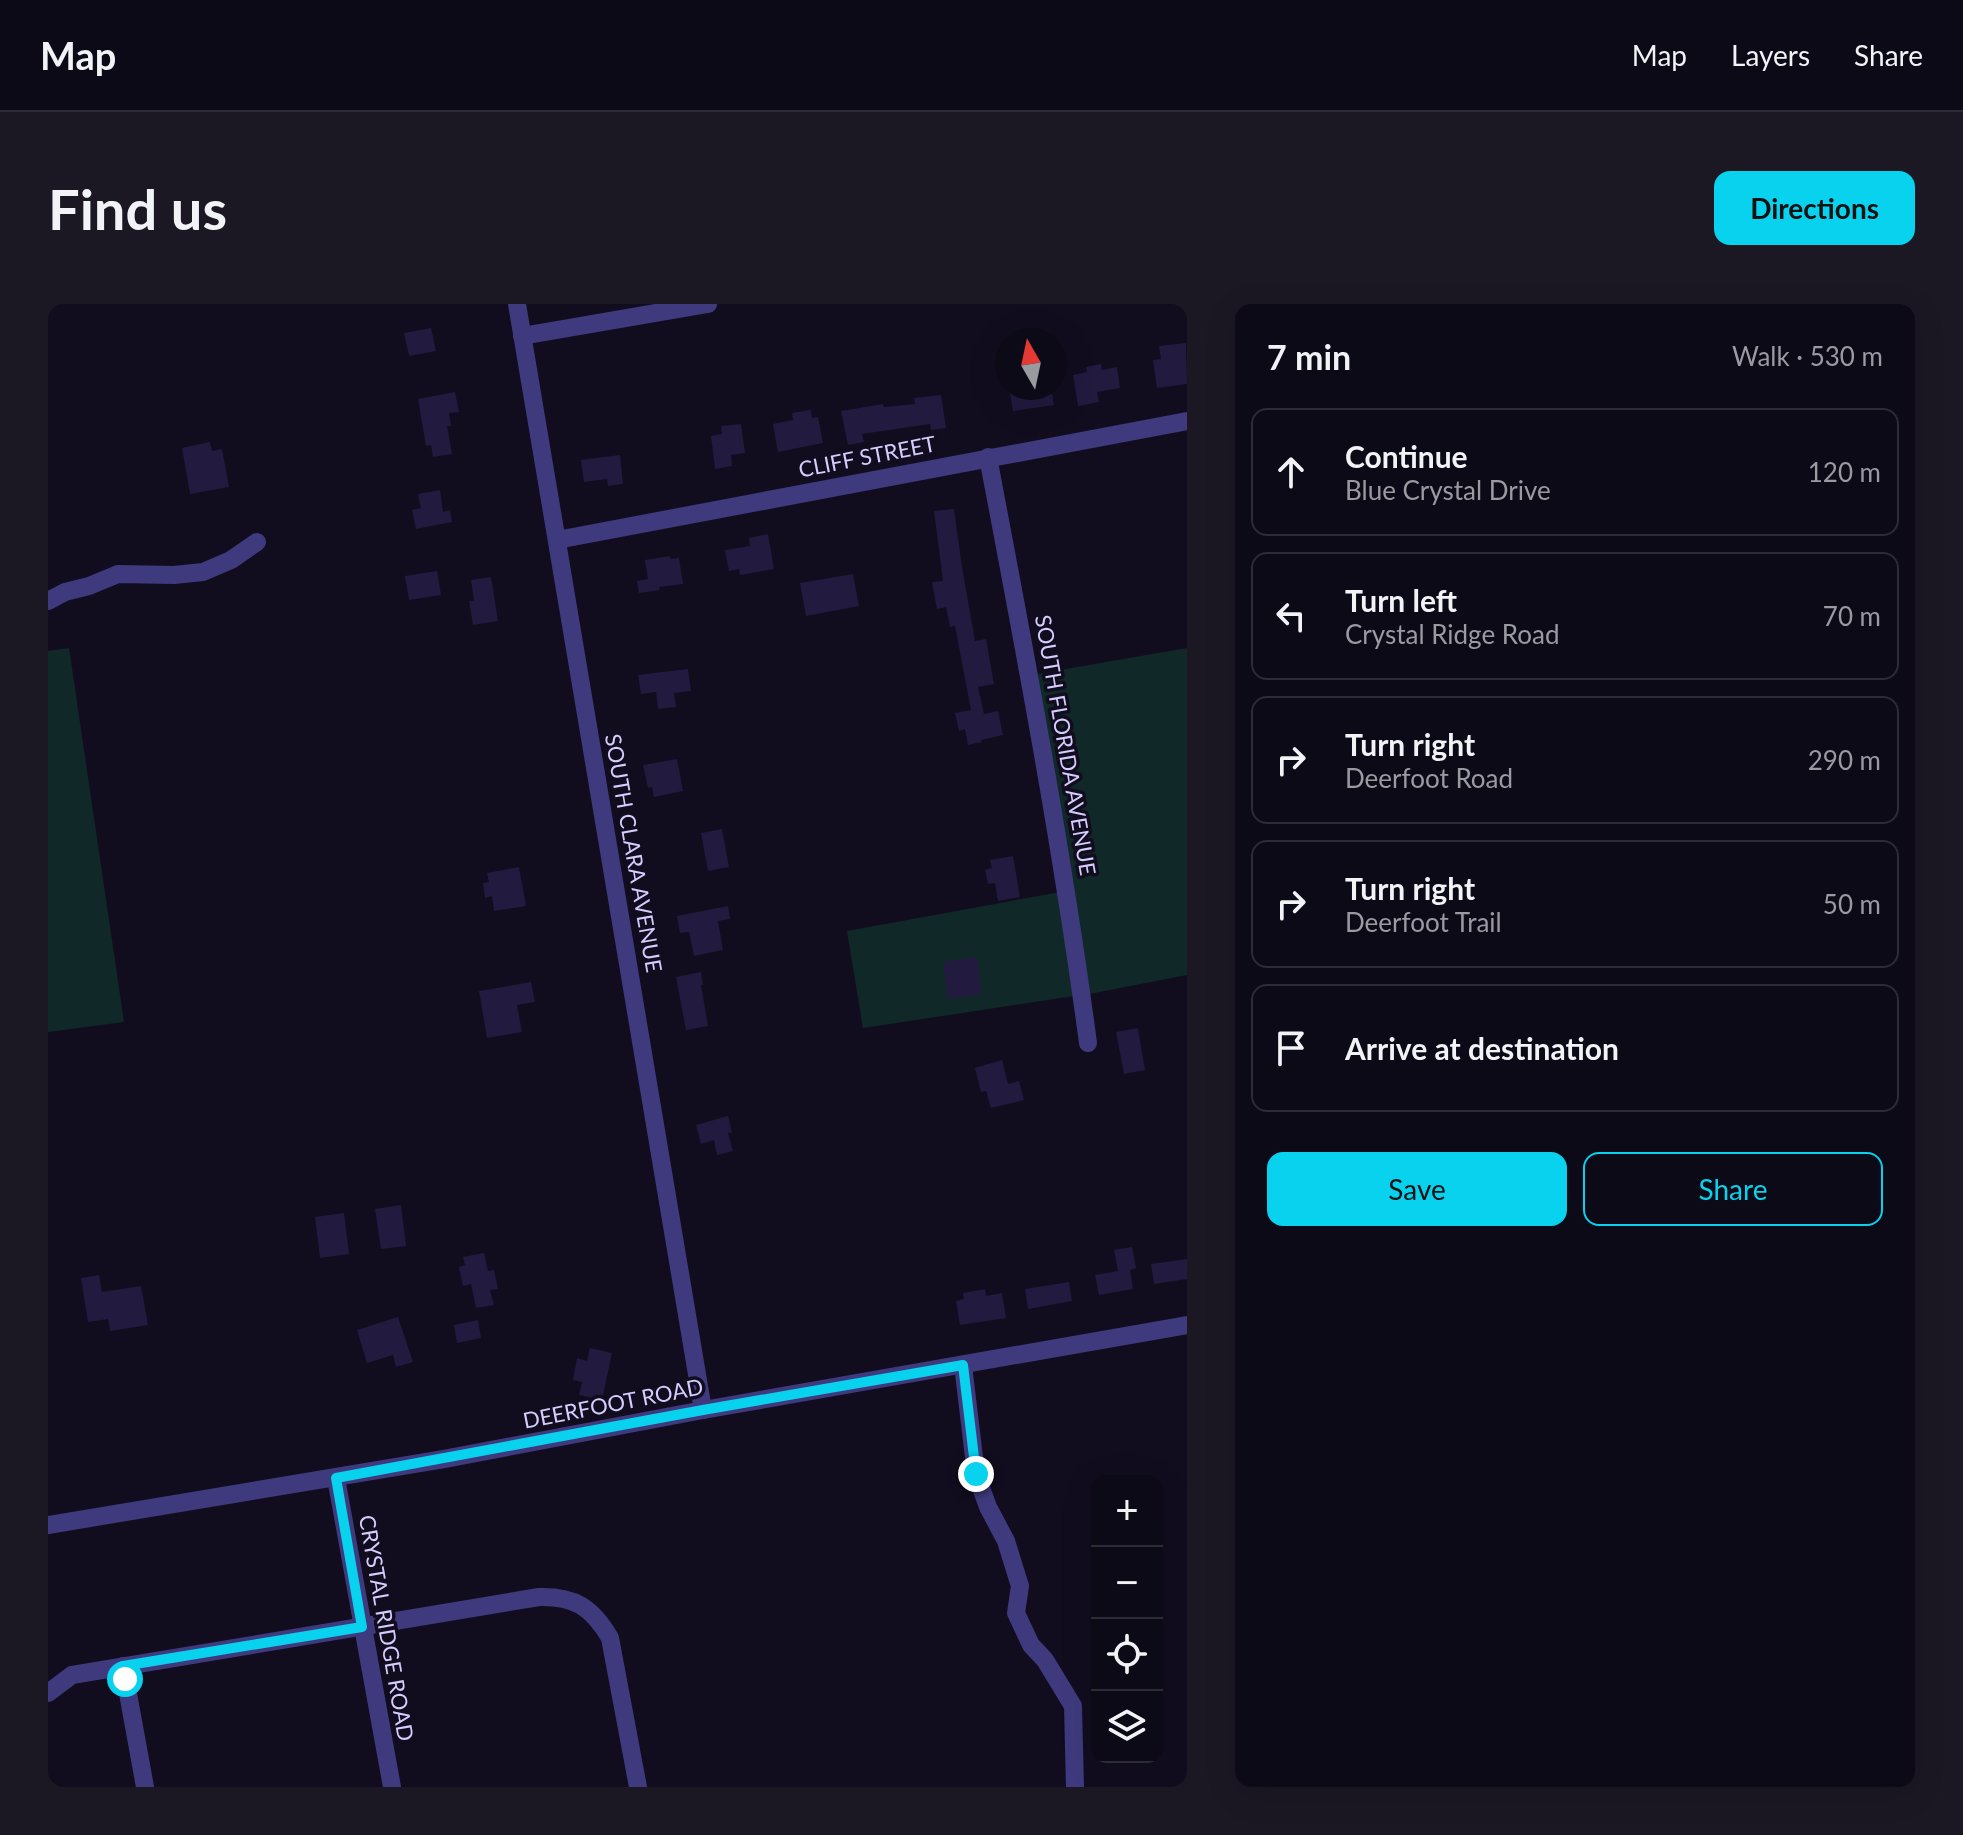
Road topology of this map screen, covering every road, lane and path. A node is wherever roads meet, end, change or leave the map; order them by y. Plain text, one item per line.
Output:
1 (517, 304) edge
2 (708, 304) edge
3 (522, 336) junction
4 (1187, 421) edge
5 (988, 457) junction
6 (557, 540) junction
7 (257, 542) dead end
8 (48, 601) edge
9 (1088, 1043) dead end
10 (1187, 1325) edge
11 (963, 1365) junction
12 (703, 1410) junction
13 (336, 1478) junction
14 (48, 1525) edge
15 (362, 1627) junction
16 (123, 1666) junction
17 (48, 1693) edge
18 (145, 1787) edge
19 (392, 1787) edge
20 (638, 1787) edge
21 (1075, 1787) edge

1 - 3 street, SOUTH CLARA AVENUE
2 - 3 street
3 - 6 street, SOUTH CLARA AVENUE
4 - 5 street, CLIFF STREET
5 - 6 street, CLIFF STREET
5 - 9 street, SOUTH FLORIDA AVENUE
6 - 12 street, SOUTH CLARA AVENUE
7 - 8 street
10 - 11 street, DEERFOOT ROAD
11 - 12 street, DEERFOOT ROAD
11 - 21 street
12 - 13 street, DEERFOOT ROAD
13 - 14 street, DEERFOOT ROAD
13 - 15 street, CRYSTAL RIDGE ROAD
15 - 16 street
15 - 19 street, CRYSTAL RIDGE ROAD
15 - 20 street
16 - 17 street
16 - 18 street

